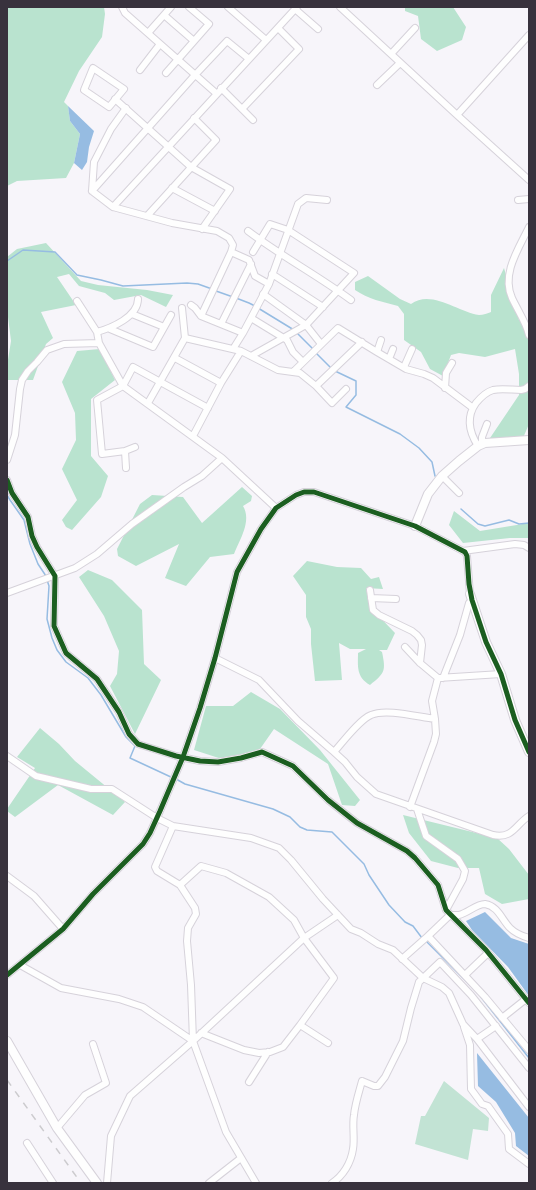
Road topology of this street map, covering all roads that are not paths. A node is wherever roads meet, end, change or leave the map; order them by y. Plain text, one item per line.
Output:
1 (130, 7) edge
2 (171, 7) edge
3 (189, 7) edge
4 (340, 7) edge
5 (232, 8) edge
6 (296, 8) edge
7 (123, 10) edge
8 (164, 15) junction
9 (278, 28) junction
10 (415, 28) dead end
11 (318, 29) dead end
12 (148, 33) junction
13 (529, 35) edge
14 (266, 40) junction
15 (194, 41) junction
16 (160, 44) junction
17 (391, 54) junction
18 (178, 59) junction
19 (249, 59) junction
20 (400, 63) junction
21 (140, 70) dead end
22 (166, 73) dead end
23 (195, 74) junction
24 (377, 85) dead end
25 (219, 91) junction
26 (115, 99) junction
27 (126, 108) junction
28 (242, 109) junction
29 (456, 115) junction
30 (194, 118) junction
31 (253, 120) dead end
32 (148, 128) junction
33 (168, 147) junction
34 (190, 167) junction
35 (529, 180) edge
36 (172, 188) junction
37 (92, 191) junction
38 (529, 199) edge
39 (326, 200) dead end
40 (518, 200) dead end
41 (113, 207) junction
42 (215, 211) junction
43 (147, 216) junction
44 (529, 227) edge
45 (202, 229) junction
46 (288, 230) junction
47 (248, 231) dead end
48 (260, 241) junction
49 (231, 252) junction
50 (253, 252) dead end
51 (280, 254) junction
52 (251, 264) junction
53 (272, 274) junction
54 (269, 284) junction
55 (339, 291) junction
56 (263, 294) junction
57 (138, 299) dead end
58 (350, 300) dead end
59 (77, 301) dead end
60 (191, 305) dead end
61 (323, 307) junction
62 (182, 308) dead end
63 (132, 314) junction
64 (171, 315) dead end
65 (201, 316) junction
66 (251, 318) junction
67 (221, 324) junction
68 (306, 325) junction
69 (164, 328) junction
70 (110, 329) junction
71 (97, 332) junction
72 (242, 333) junction
73 (529, 335) edge
74 (284, 337) junction
75 (185, 338) junction
76 (381, 340) dead end
77 (362, 342) junction
78 (99, 343) junction
79 (321, 344) junction
80 (233, 349) junction
81 (393, 349) dead end
82 (412, 349) dead end
83 (241, 351) junction
84 (377, 352) junction
85 (251, 356) junction
86 (175, 358) junction
87 (388, 359) junction
88 (303, 362) junction
89 (452, 363) dead end
90 (404, 367) junction
91 (293, 372) junction
92 (161, 382) junction
93 (221, 383) junction
94 (123, 386) junction
95 (316, 386) junction
96 (529, 386) edge
97 (445, 388) junction
98 (346, 389) dead end
99 (148, 403) junction
100 (208, 408) junction
101 (473, 408) junction
102 (487, 424) dead end
103 (193, 436) junction
104 (529, 440) edge
105 (480, 445) junction
106 (135, 447) dead end
107 (125, 451) junction
108 (222, 458) junction
109 (7, 460) edge
110 (126, 468) dead end
111 (442, 476) junction
112 (7, 480) edge
113 (459, 493) dead end
114 (276, 508) junction
115 (415, 526) junction
116 (529, 548) edge
117 (463, 551) junction
118 (55, 576) junction
119 (370, 590) dead end
120 (7, 593) edge
121 (471, 597) junction
122 (371, 598) junction
123 (396, 599) dead end
124 (405, 646) dead end
125 (215, 658) junction
126 (420, 663) junction
127 (501, 674) junction
128 (440, 678) junction
129 (435, 719) junction
130 (528, 747) edge
131 (334, 752) junction
132 (7, 756) edge
133 (183, 757) junction
134 (413, 808) junction
135 (529, 816) edge
136 (157, 818) junction
137 (173, 826) junction
138 (7, 876) edge
139 (180, 886) junction
140 (448, 912) junction
141 (338, 915) junction
142 (63, 929) junction
143 (428, 936) junction
144 (304, 938) junction
145 (529, 938) edge
146 (488, 953) junction
147 (402, 959) junction
148 (20, 965) junction
149 (7, 975) edge
150 (465, 975) junction
151 (423, 978) junction
152 (527, 1001) edge
153 (502, 1018) junction
154 (463, 1024) junction
155 (300, 1025) junction
156 (496, 1026) junction
157 (201, 1033) junction
158 (477, 1039) junction
159 (7, 1041) edge
160 (193, 1041) junction
161 (328, 1043) dead end
162 (93, 1044) dead end
163 (528, 1049) edge
164 (268, 1052) junction
165 (518, 1054) junction
166 (529, 1068) edge
167 (250, 1082) dead end
168 (529, 1106) edge
169 (57, 1128) junction
170 (27, 1143) dead end
171 (241, 1158) junction
172 (529, 1164) edge
173 (336, 1182) edge
174 (54, 1183) edge
175 (97, 1183) edge
176 (108, 1183) edge
177 (209, 1183) edge
178 (256, 1183) edge

1 - 7 street
2 - 8 street
3 - 15 street
4 - 17 street
5 - 14 street
6 - 9 street
6 - 11 street
7 - 12 street
8 - 12 street
8 - 15 street
9 - 14 street
9 - 28 street
10 - 17 street
12 - 16 street
13 - 29 street
14 - 19 street
15 - 18 street
16 - 18 street
16 - 21 street
17 - 20 street
18 - 22 street
18 - 23 street
19 - 23 street
19 - 25 street
20 - 24 street
20 - 29 street
23 - 25 street
23 - 32 street
25 - 28 street
25 - 30 street
26 - 26 street
26 - 27 street
27 - 32 street
27 - 37 street
28 - 31 street
29 - 35 street
30 - 33 street
30 - 34 street
32 - 33 street
32 - 37 street
33 - 34 street
33 - 41 street
34 - 36 street
34 - 42 street
36 - 42 street
36 - 43 street
37 - 41 street
38 - 40 street
39 - 46 street
41 - 43 street
42 - 45 street
43 - 45 street
44 - 73 street
45 - 49 street
46 - 48 street
46 - 51 street
46 - 55 street
47 - 48 street
48 - 50 street
48 - 51 street
49 - 52 street
49 - 65 street
51 - 53 street
51 - 55 street
52 - 54 street
52 - 67 street
53 - 54 street
53 - 61 street
54 - 56 street
55 - 58 street
55 - 61 street
56 - 66 street
56 - 68 street
57 - 63 street
59 - 71 street
60 - 65 street
61 - 68 street
62 - 75 street
63 - 69 street
63 - 70 street
64 - 69 street
65 - 67 street
66 - 72 street
66 - 74 street
67 - 72 street
68 - 74 street
68 - 79 street
69 - 70 street
70 - 71 street
71 - 78 street
72 - 80 street
74 - 85 street
74 - 88 street
75 - 80 street
75 - 86 street
76 - 84 street
77 - 79 street
77 - 84 street
77 - 95 street
78 - 94 street
78 - 109 street
79 - 88 street
80 - 83 street
81 - 87 street
82 - 90 street
83 - 85 street
83 - 93 street
84 - 87 street
85 - 91 street
86 - 92 street
86 - 93 street
87 - 90 street
88 - 91 street
89 - 97 street
90 - 97 street
91 - 95 street
92 - 94 street
92 - 99 street
92 - 100 street
93 - 100 street
94 - 99 street
94 - 107 street
95 - 98 street
96 - 101 street
97 - 101 street
99 - 103 street
100 - 103 street
101 - 105 street
102 - 105 street
103 - 108 street
104 - 105 street
105 - 111 street
106 - 107 street
107 - 110 street
108 - 114 street
108 - 118 street
111 - 113 street
111 - 115 street
112 - 118 street
114 - 115 street
114 - 125 street
115 - 117 street
116 - 117 street
117 - 121 street
118 - 120 street
118 - 133 street
119 - 122 street
121 - 127 street
121 - 128 street
122 - 123 street
122 - 126 street
124 - 126 street
125 - 131 street
125 - 133 street
126 - 128 street
127 - 128 street
127 - 130 street
128 - 129 street
129 - 131 street
129 - 134 street
131 - 134 street
132 - 136 street
133 - 136 street
133 - 140 street
134 - 135 street
134 - 140 street
136 - 137 street
136 - 142 street
137 - 139 street
137 - 141 street
138 - 142 street
139 - 144 street
139 - 160 street
140 - 143 street
140 - 145 street
140 - 146 street
141 - 144 street
141 - 147 street
142 - 148 street
143 - 147 street
143 - 150 street
144 - 155 street
144 - 157 street
146 - 150 street
146 - 152 street
147 - 151 street
148 - 149 street
148 - 160 street
150 - 153 street
151 - 154 street
151 - 156 street
151 - 173 street
152 - 153 street
153 - 163 street
154 - 158 street
154 - 172 street
155 - 161 street
155 - 164 street
156 - 158 street
156 - 165 street
157 - 160 street
157 - 164 street
158 - 168 street
159 - 169 street
160 - 171 street
160 - 176 street
162 - 169 street
163 - 165 street
164 - 167 street
165 - 166 street
169 - 175 street
170 - 174 street
171 - 177 street
171 - 178 street

